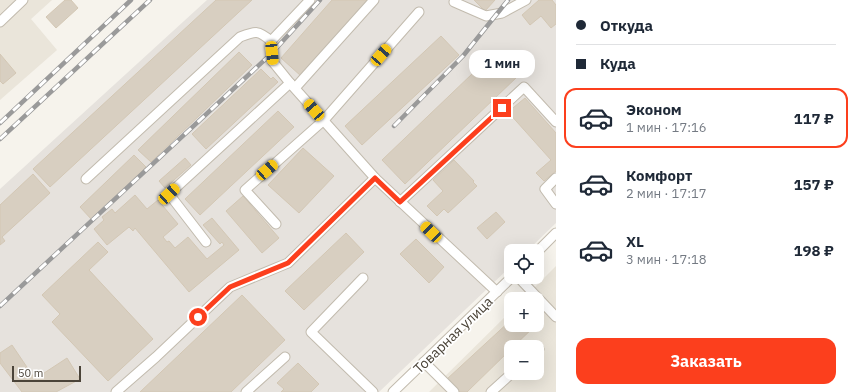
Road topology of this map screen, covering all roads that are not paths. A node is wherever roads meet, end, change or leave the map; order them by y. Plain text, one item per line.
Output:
1 (23, 0) edge
2 (310, 0) edge
3 (374, 0) edge
4 (526, 0) edge
5 (454, 2) dead end
6 (419, 12) dead end
7 (0, 22) edge
8 (270, 41) junction
9 (293, 85) junction
10 (324, 120) junction
11 (556, 122) edge
12 (375, 178) junction
13 (556, 178) edge
14 (86, 179) dead end
15 (400, 202) junction
16 (556, 204) edge
17 (276, 224) dead end
18 (556, 233) edge
19 (206, 242) dead end
20 (544, 245) edge
21 (363, 278) dead end
22 (505, 284) edge
23 (525, 284) edge
24 (497, 292) junction
25 (556, 317) edge
26 (286, 357) dead end
27 (424, 362) junction
28 (504, 380) edge
29 (116, 392) edge
30 (246, 392) edge
31 (373, 392) edge
32 (393, 392) edge
33 (454, 392) edge
34 (491, 392) edge

1 - 7 street
2 - 8 street
3 - 9 street
4 - 5 street
6 - 10 street
8 - 9 street
8 - 14 street
9 - 10 street
9 - 19 street
10 - 12 street
10 - 17 street
11 - 15 street
12 - 15 street
12 - 29 street
13 - 16 street
15 - 24 street
18 - 20 street
21 - 31 street
22 - 24 street, Товарная улица
23 - 25 street
24 - 27 street, Товарная улица
26 - 30 street
27 - 32 street, Товарная улица
27 - 33 street
28 - 34 street

